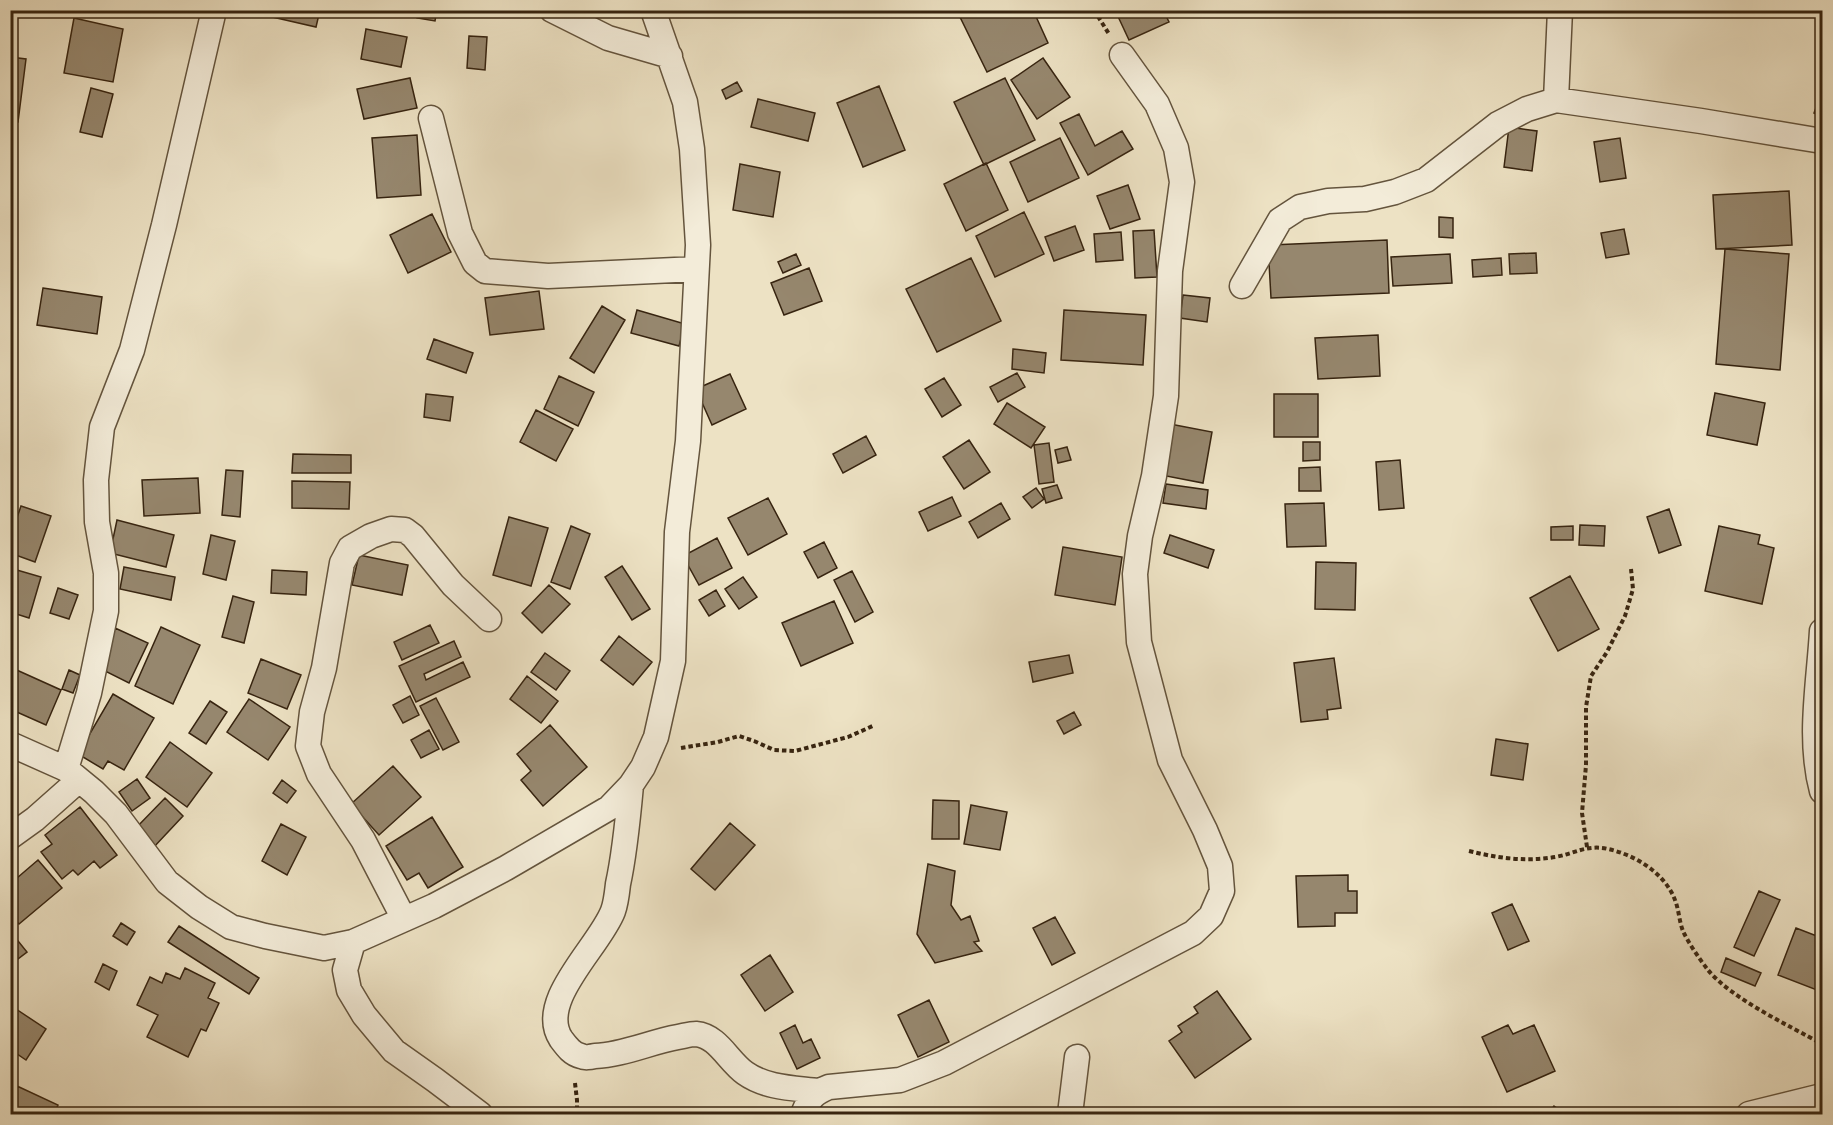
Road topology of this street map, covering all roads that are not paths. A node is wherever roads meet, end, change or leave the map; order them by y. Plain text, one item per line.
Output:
1 (214, 10) edge
2 (552, 10) edge
3 (653, 10) edge
4 (1560, 10) edge
5 (1122, 54) dead end
6 (670, 56) junction
7 (1556, 100) junction
8 (431, 118) dead end
9 (1822, 141) edge
10 (696, 269) junction
11 (1242, 286) dead end
12 (489, 619) dead end
13 (1822, 631) edge
14 (10, 744) edge
15 (72, 774) junction
16 (631, 785) junction
17 (1822, 791) edge
18 (10, 837) edge
19 (404, 919) junction
20 (353, 942) junction
21 (1077, 1057) dead end
22 (819, 1091) junction
23 (1822, 1096) edge
24 (480, 1114) edge
25 (803, 1114) edge
26 (1070, 1114) edge
27 (1749, 1114) edge

1 - 15 street
2 - 6 street
3 - 6 street
4 - 7 street
5 - 22 street
6 - 10 street
7 - 9 street
7 - 11 street
8 - 10 street
10 - 16 street
12 - 19 street
13 - 17 street
14 - 15 street
15 - 18 street
15 - 20 street
16 - 19 street
16 - 22 street
19 - 20 street
20 - 24 street
21 - 26 street
22 - 25 street
23 - 27 street

